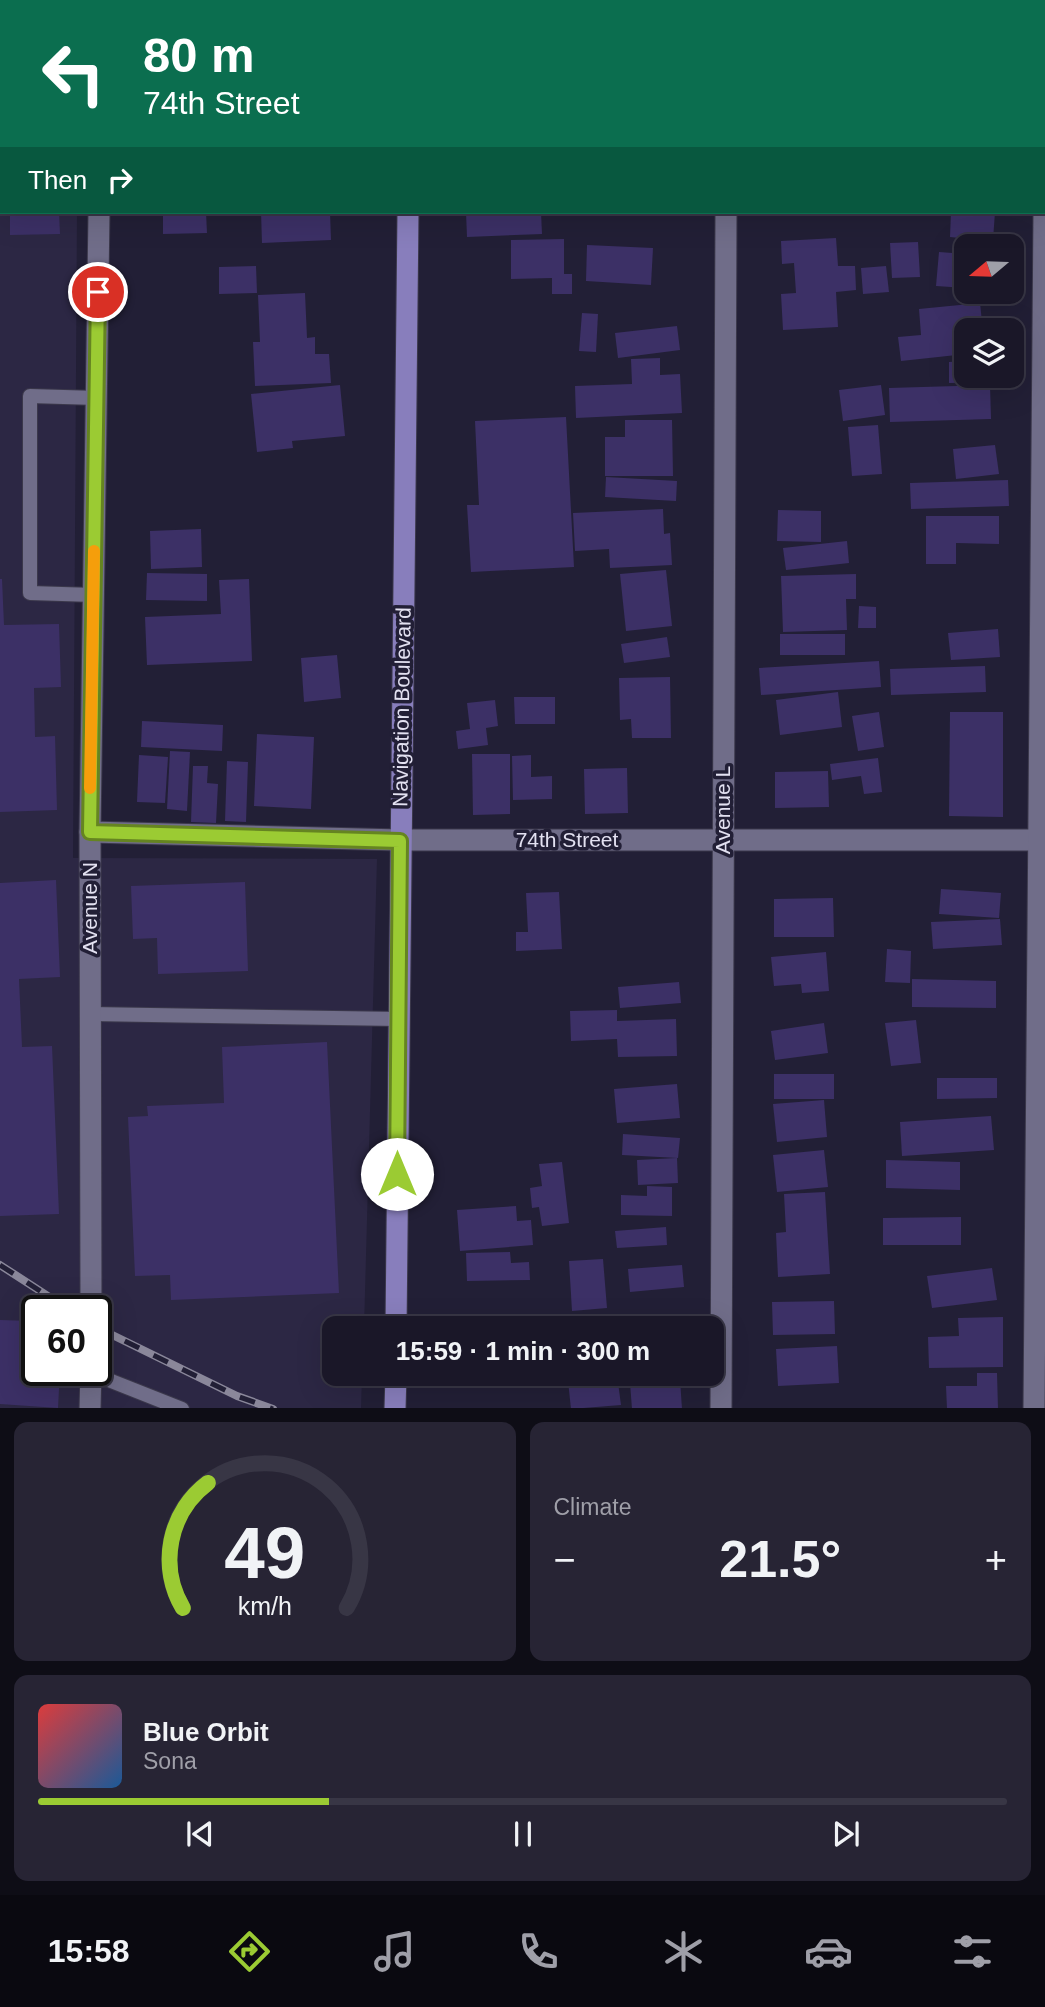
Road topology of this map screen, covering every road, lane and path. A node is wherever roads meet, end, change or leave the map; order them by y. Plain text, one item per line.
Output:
1 (99, 214) edge
2 (408, 214) edge
3 (726, 214) edge
4 (1044, 214) edge
5 (97, 398) junction
6 (93, 595) junction
7 (90, 832) junction
8 (723, 840) junction
9 (1042, 840) edge
10 (400, 841) junction
11 (91, 1014) junction
12 (399, 1019) junction
13 (91, 1295) edge
14 (396, 1316) edge
15 (112, 1381) edge
16 (91, 1386) edge
17 (396, 1386) edge
18 (90, 1408) edge
19 (180, 1408) edge
20 (396, 1408) edge
21 (721, 1408) edge
22 (1034, 1408) edge

1 - 5 street, Avenue N
2 - 10 main road, Navigation Boulevard
3 - 8 street, Avenue L
4 - 9 street
5 - 6 street, Avenue N
5 - 6 lane
6 - 7 street, Avenue N
7 - 10 street, 74th Street
7 - 11 street, Avenue N
8 - 9 street, 74th Street
8 - 10 street, 74th Street
8 - 21 street, Avenue L
9 - 22 street
10 - 12 main road, Navigation Boulevard
11 - 12 lane
11 - 13 street, Avenue N
12 - 14 main road, Navigation Boulevard
15 - 19 lane
16 - 18 street
17 - 20 main road

